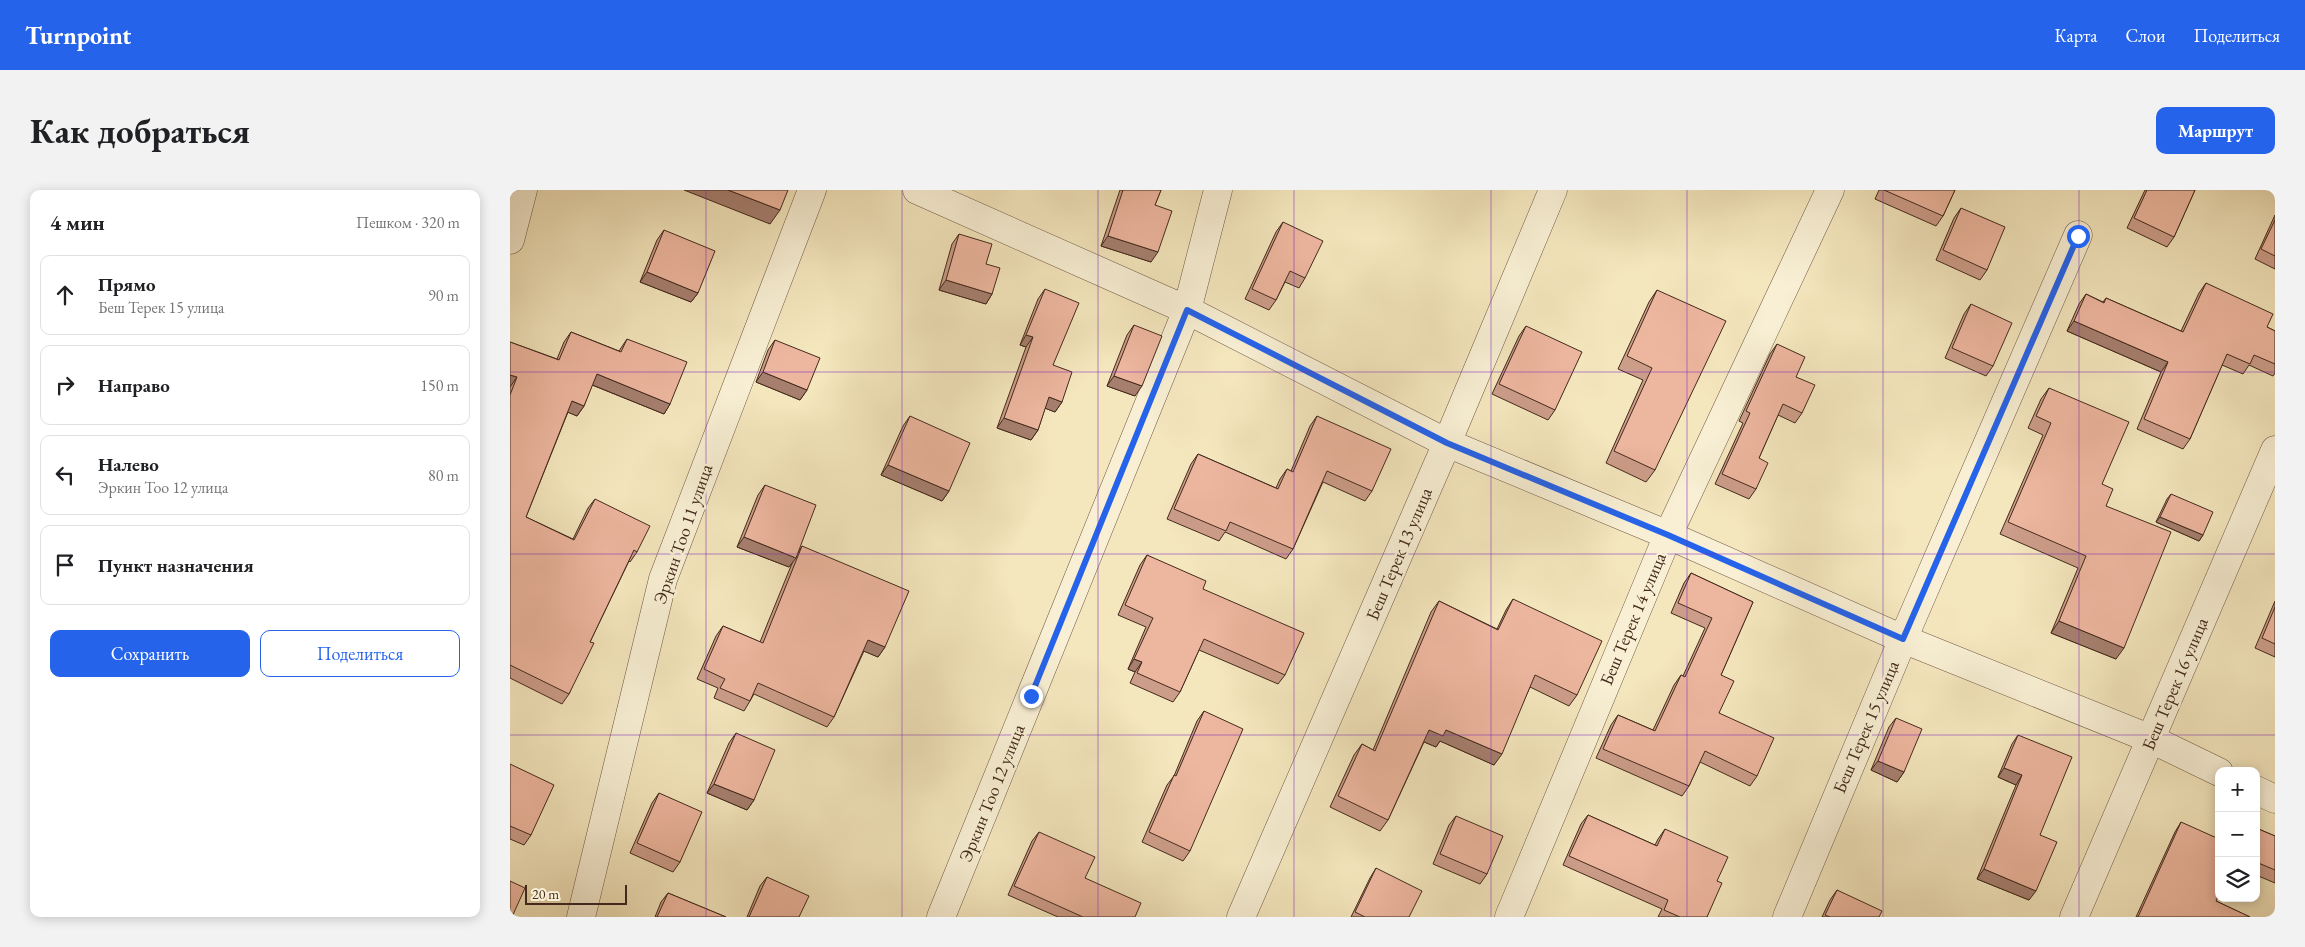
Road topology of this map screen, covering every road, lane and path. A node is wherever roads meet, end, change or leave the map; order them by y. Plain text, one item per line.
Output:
1 (523, 190) edge
2 (812, 190) edge
3 (917, 190) edge
4 (1218, 190) edge
5 (1553, 190) edge
6 (1830, 190) edge
7 (947, 196) edge
8 (2078, 236) dead end
9 (510, 240) edge
10 (1187, 310) junction
11 (1447, 443) junction
12 (2275, 450) edge
13 (1668, 535) junction
14 (1903, 639) junction
15 (2151, 739) junction
16 (2215, 770) edge
17 (2260, 792) edge
18 (2275, 799) edge
19 (581, 917) edge
20 (941, 917) edge
21 (1241, 917) edge
22 (1509, 917) edge
23 (1787, 917) edge
24 (2074, 917) edge

1 - 9 street
2 - 19 street, Эркин Тоо 11 улица
3 - 7 street
4 - 10 street, Эркин Тоо 12 улица
5 - 11 street, Беш Терек 13 улица
6 - 13 street, Беш Терек 14 улица
7 - 10 street
8 - 14 street, Беш Терек 15 улица
10 - 11 street
10 - 20 street, Эркин Тоо 12 улица
11 - 13 street
11 - 21 street, Беш Терек 13 улица
12 - 15 street, Беш Терек 16 улица
13 - 14 street
13 - 22 street, Беш Терек 14 улица
14 - 15 street
14 - 23 street, Беш Терек 15 улица
15 - 16 street
15 - 24 street, Беш Терек 16 улица
17 - 18 street

